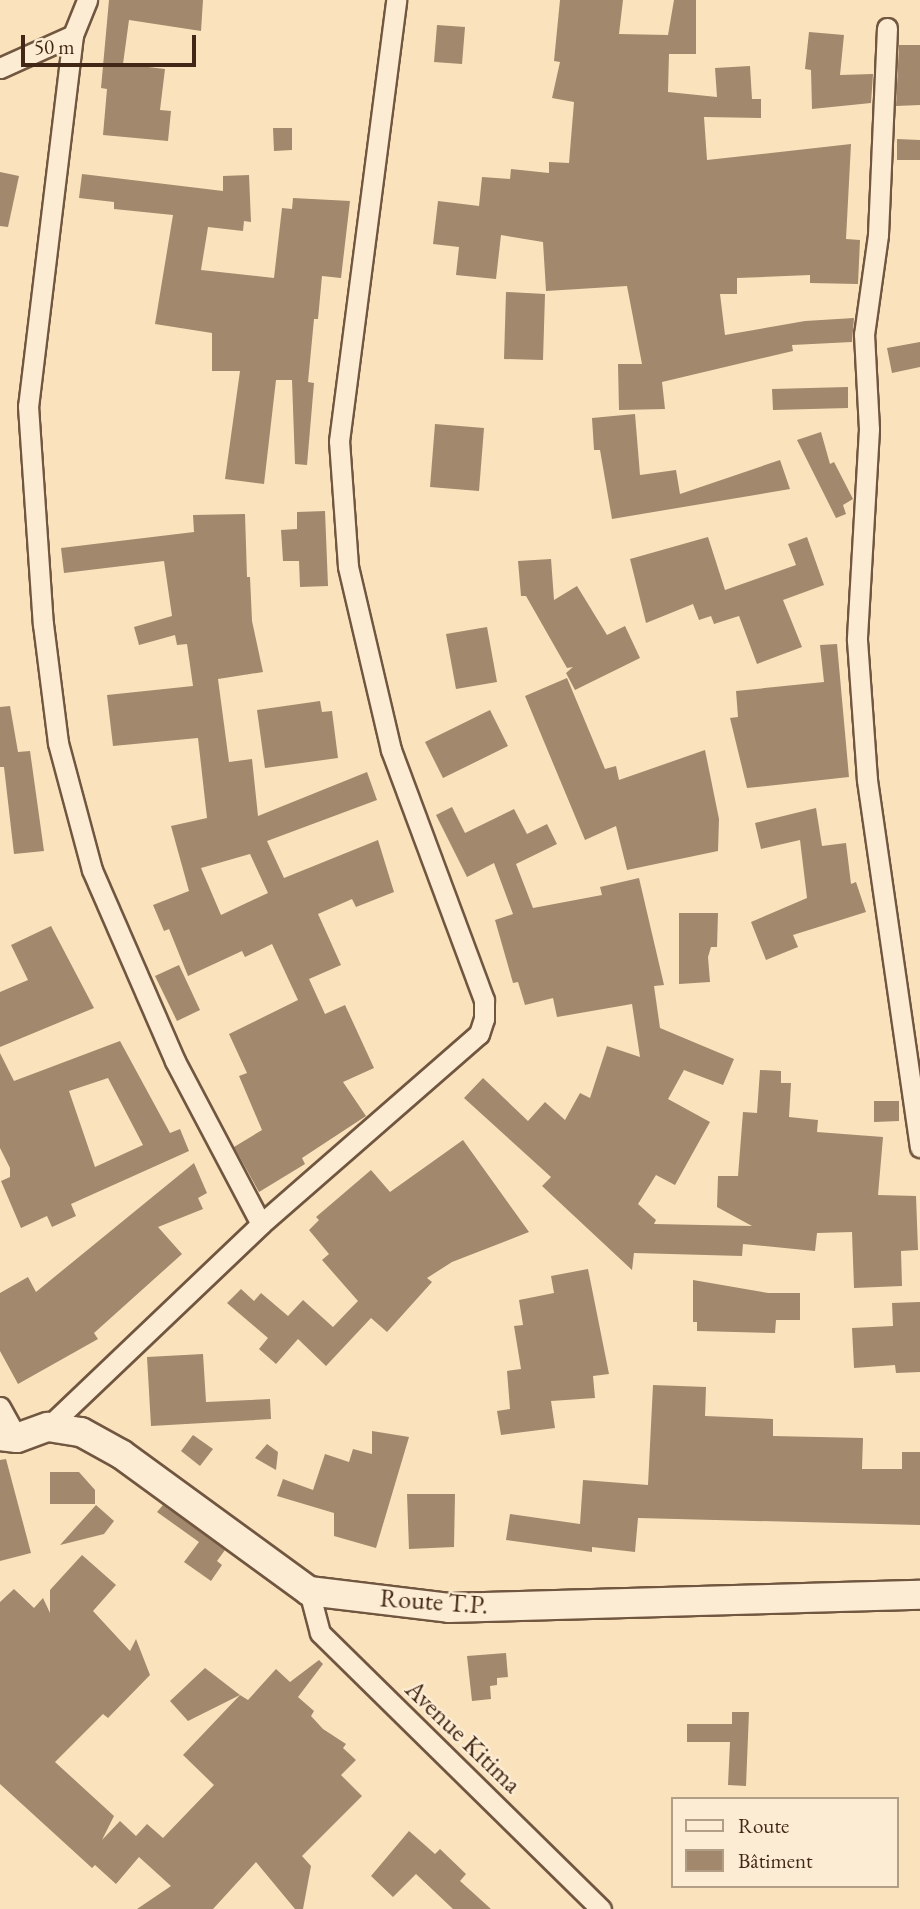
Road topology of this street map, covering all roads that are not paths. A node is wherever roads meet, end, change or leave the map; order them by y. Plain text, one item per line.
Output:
1 (87, 0) edge
2 (396, 0) edge
3 (887, 28) dead end
4 (73, 35) junction
5 (0, 68) edge
6 (920, 1147) edge
7 (261, 1224) junction
8 (0, 1406) edge
9 (48, 1427) junction
10 (8, 1437) edge
11 (309, 1591) junction
12 (920, 1594) edge
13 (601, 1909) edge

1 - 4 street
2 - 7 street
3 - 6 street
4 - 5 street
4 - 7 street
7 - 9 street
8 - 10 street
9 - 10 street, Route T.P.
9 - 11 street, Route T.P.
11 - 12 street, Route T.P.
11 - 13 street, Avenue Kitima

